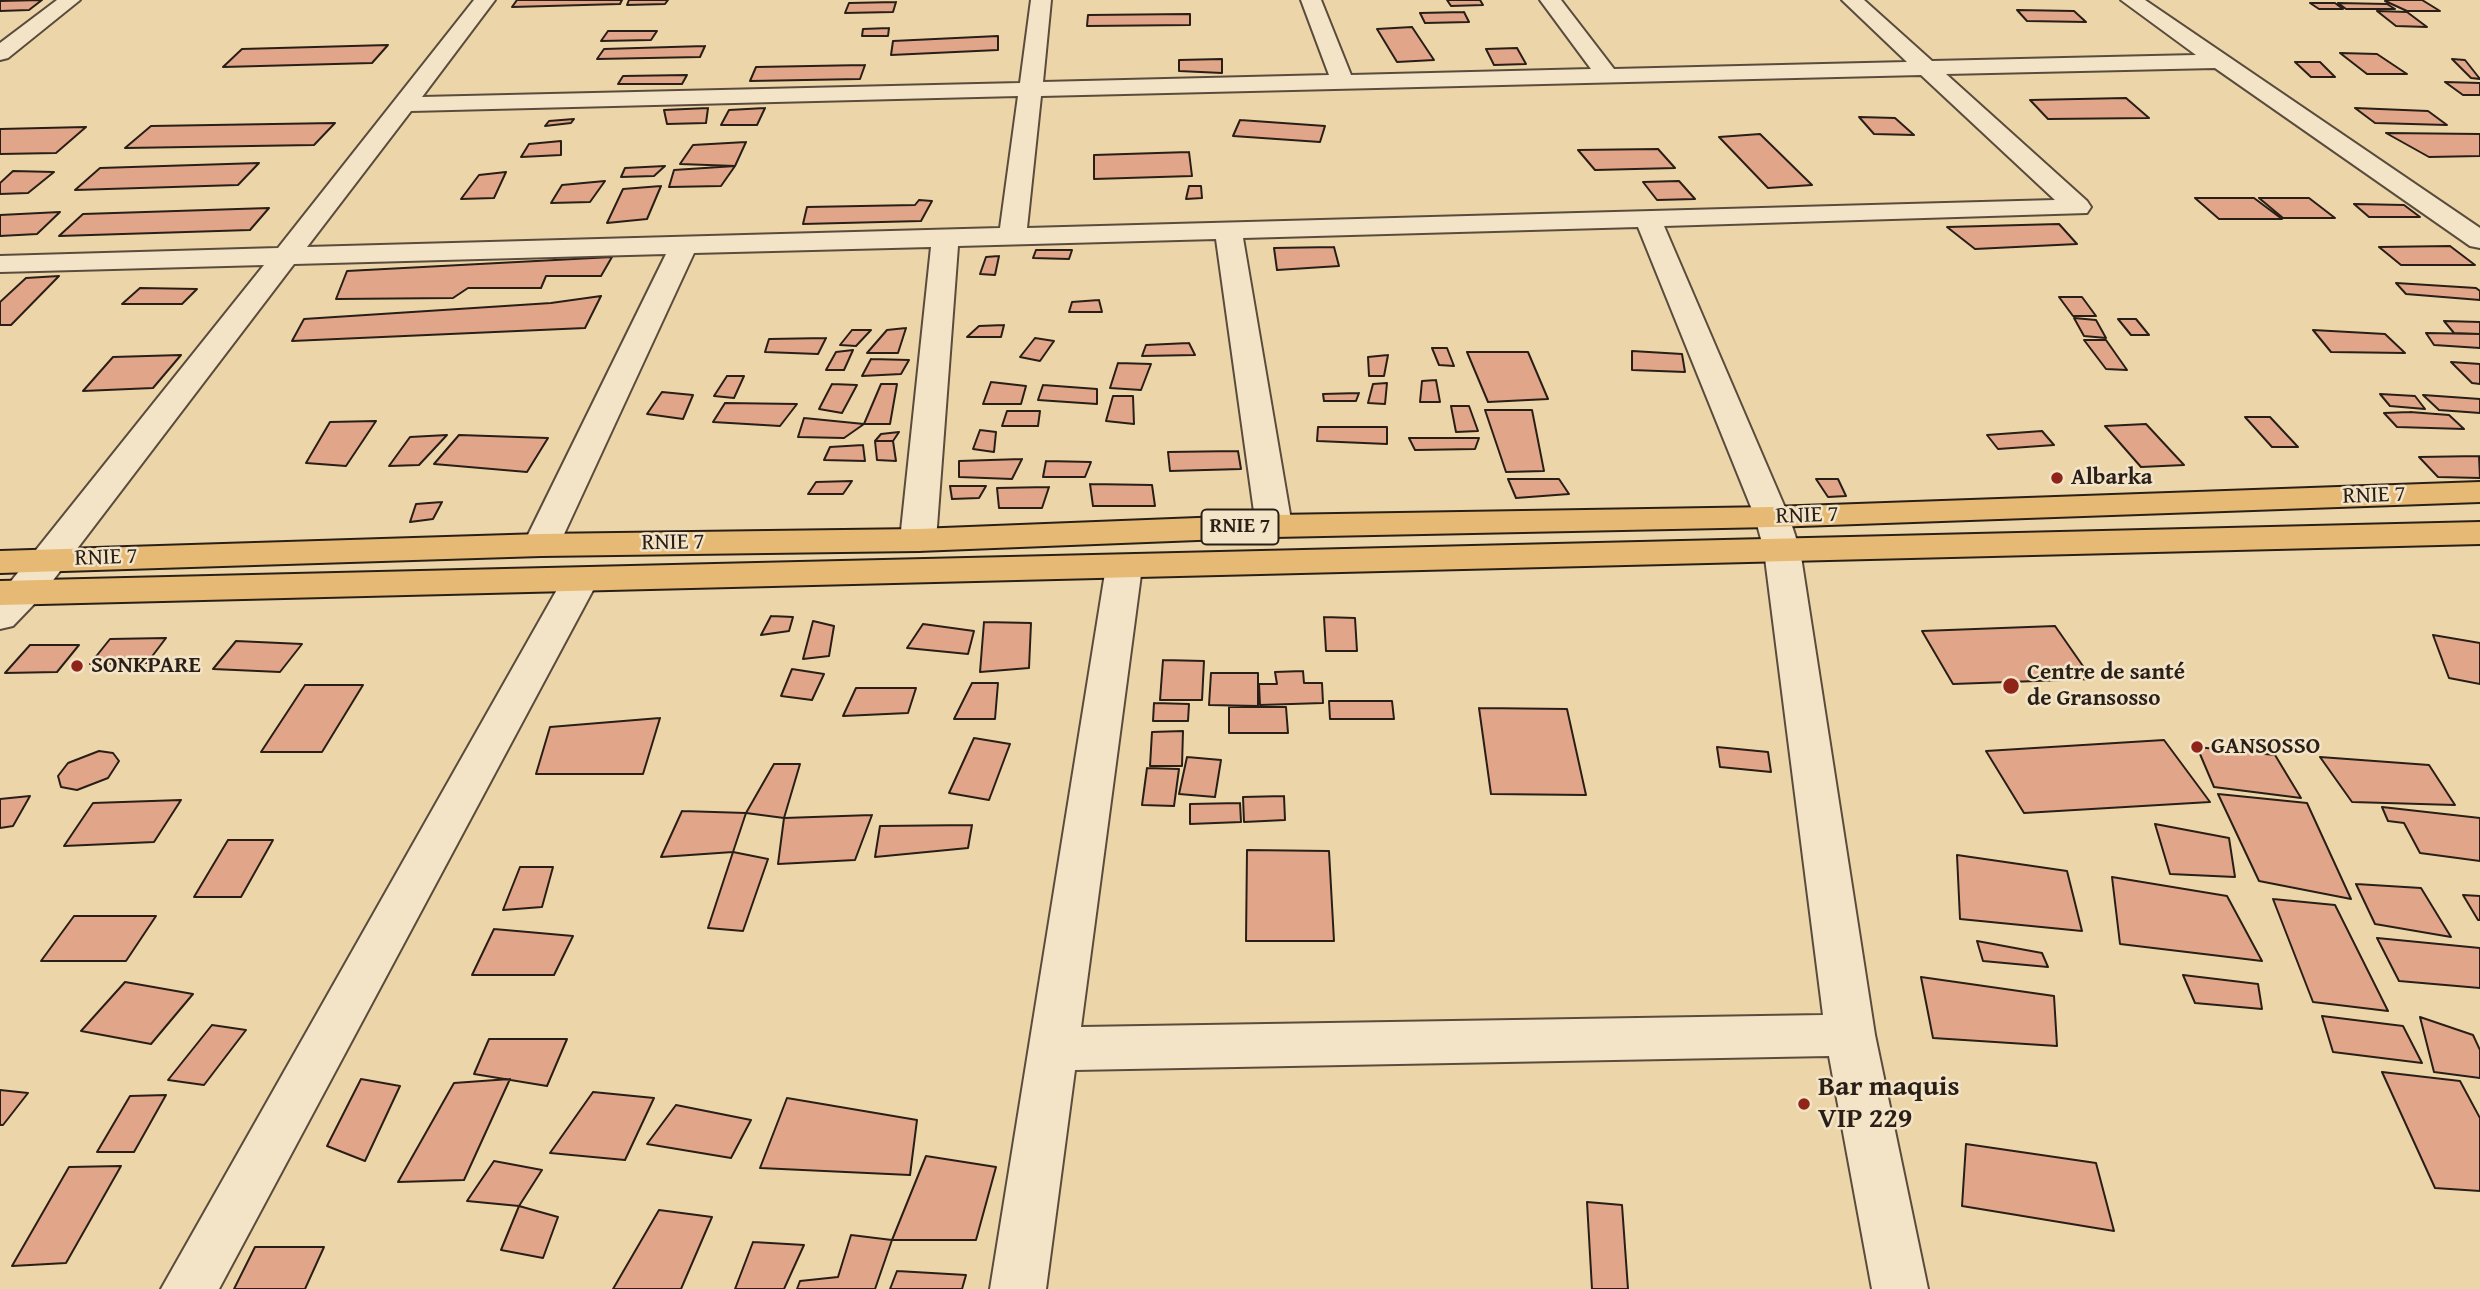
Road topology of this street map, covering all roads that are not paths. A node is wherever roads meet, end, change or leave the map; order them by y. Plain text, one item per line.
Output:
1 (70, 0) edge
2 (485, 0) edge
3 (1041, 0) edge
4 (1311, 0) edge
5 (1550, 0) edge
6 (1852, 0) edge
7 (2131, 0) edge
8 (0, 53) edge
9 (2219, 61) junction
10 (1926, 68) junction
11 (1607, 75) junction
12 (1342, 82) junction
13 (1031, 89) junction
14 (404, 104) junction
15 (2476, 204) dead end
16 (2430, 206) junction
17 (1648, 219) junction
18 (1228, 230) junction
19 (1013, 234) junction
20 (945, 238) junction
21 (2480, 240) edge
22 (684, 245) junction
23 (287, 256) junction
24 (0, 264) edge
25 (2480, 492) edge
26 (1274, 526) junction
27 (1777, 533) junction
28 (2480, 533) edge
29 (918, 540) junction
30 (541, 545) junction
31 (50, 559) junction
32 (0, 562) edge
33 (1124, 566) junction
34 (580, 579) junction
35 (8, 601) edge
36 (1850, 1035) junction
37 (1053, 1049) junction
38 (189, 1289) edge
39 (1018, 1289) edge
40 (1900, 1289) edge

1 - 8 street
2 - 14 street
3 - 13 street
4 - 12 street
5 - 11 street
6 - 10 street
7 - 9 street
9 - 10 street
9 - 16 street
10 - 11 street
10 - 17 street
11 - 12 street
12 - 13 street
13 - 14 street
13 - 19 street
14 - 23 street
15 - 16 street
16 - 21 street
17 - 18 street
17 - 27 street
18 - 19 street
18 - 26 street
19 - 20 street
20 - 22 street
20 - 29 street
22 - 23 street
22 - 30 street
23 - 24 street
23 - 31 street
25 - 27 main road, RNIE 7 / RNIE 7
26 - 27 main road, RNIE 7 / RNIE 7
26 - 29 main road, RNIE 7 / RNIE 7
27 - 28 main road, RNIE 7 / RNIE 7
27 - 33 main road, RNIE 7 / RNIE 7
27 - 36 street
29 - 30 main road, RNIE 7 / RNIE 7
30 - 31 main road, RNIE 7 / RNIE 7
31 - 32 main road, RNIE 7 / RNIE 7
31 - 35 street
33 - 34 main road, RNIE 7 / RNIE 7
33 - 37 street
34 - 35 main road, RNIE 7 / RNIE 7
34 - 38 street
36 - 37 street
36 - 40 street
37 - 39 street

